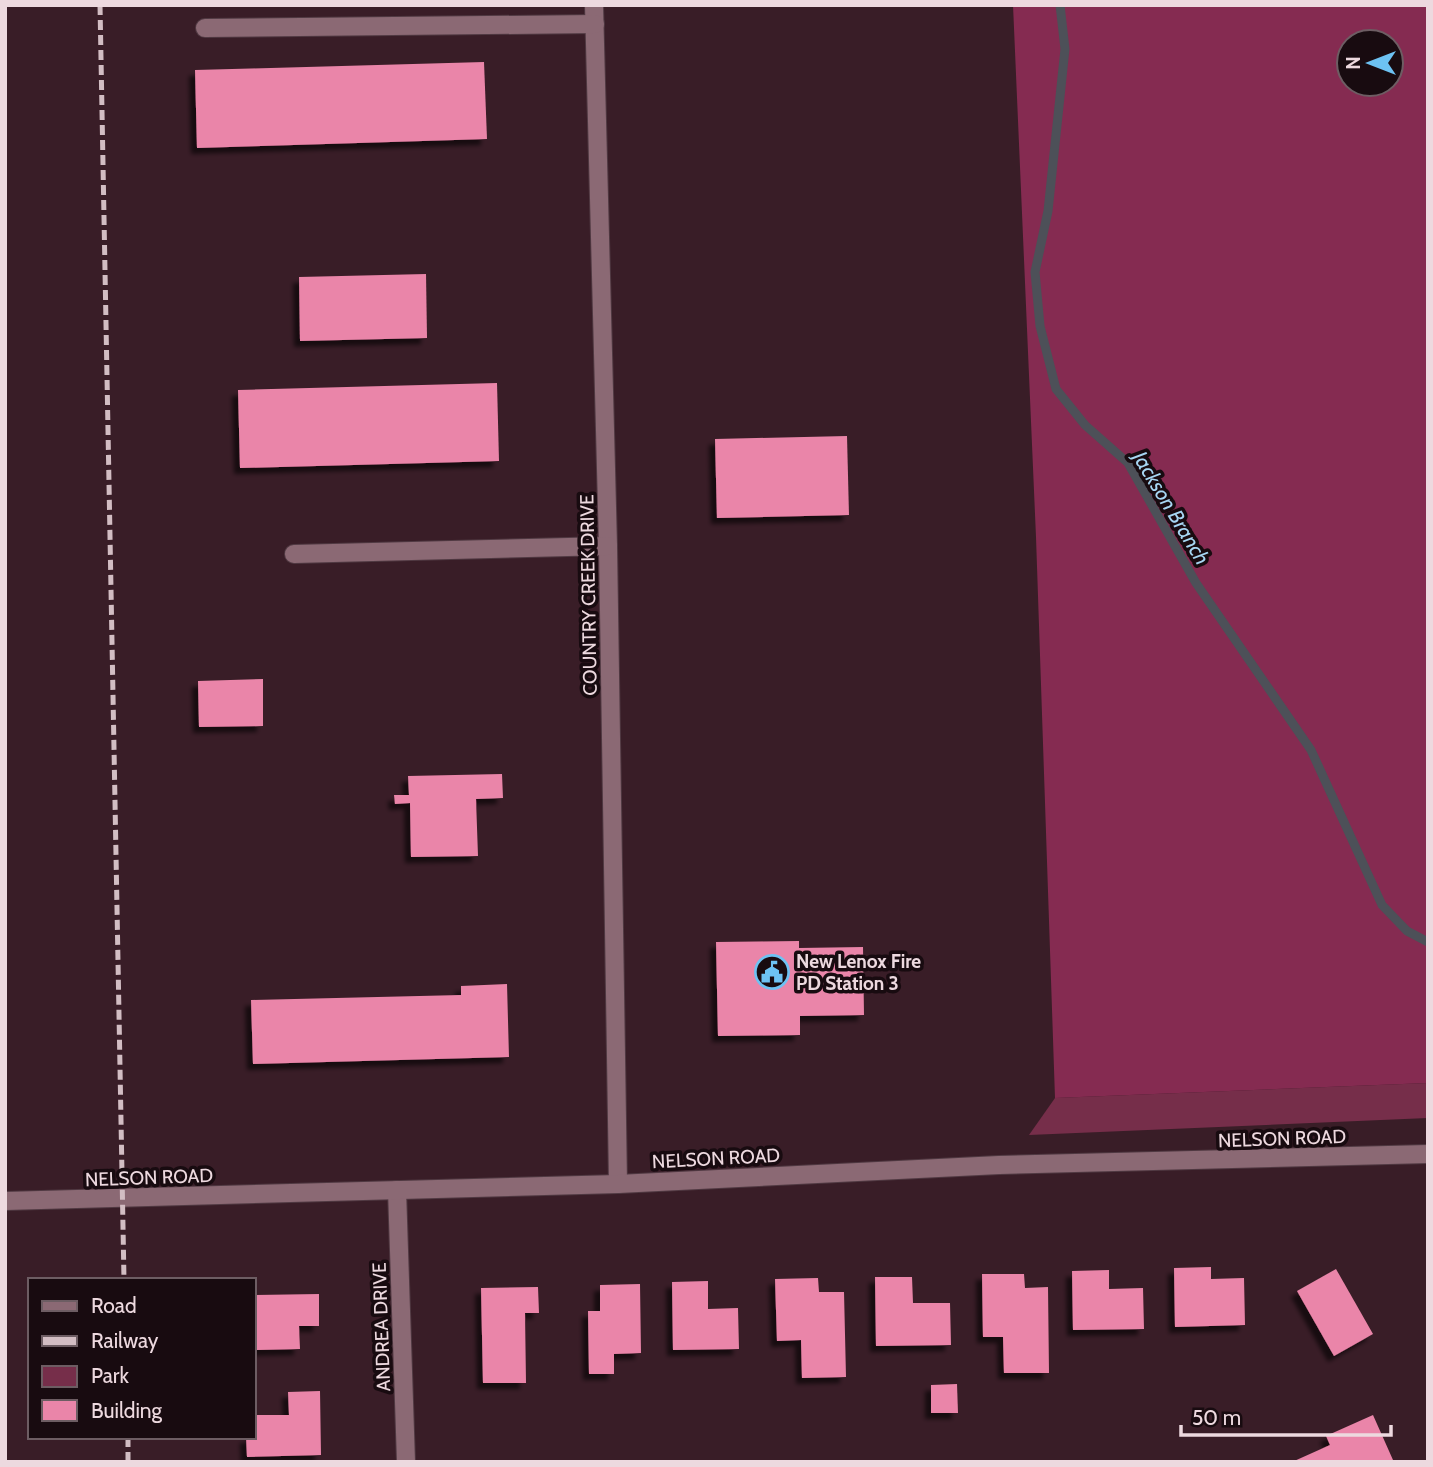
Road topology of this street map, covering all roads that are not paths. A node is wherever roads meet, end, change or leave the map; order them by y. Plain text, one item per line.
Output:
1 (594, 5) edge
2 (595, 24) junction
3 (205, 28) dead end
4 (608, 546) junction
5 (294, 554) dead end
6 (1428, 1154) edge
7 (618, 1184) junction
8 (397, 1190) junction
9 (5, 1202) edge
10 (406, 1462) edge

1 - 2 street, COUNTRY CREEK DRIVE
2 - 3 street
2 - 4 street, COUNTRY CREEK DRIVE
4 - 5 street
4 - 7 street, COUNTRY CREEK DRIVE
6 - 7 street, NELSON ROAD
7 - 8 street, NELSON ROAD
8 - 9 street, NELSON ROAD
8 - 10 street, ANDREA DRIVE

